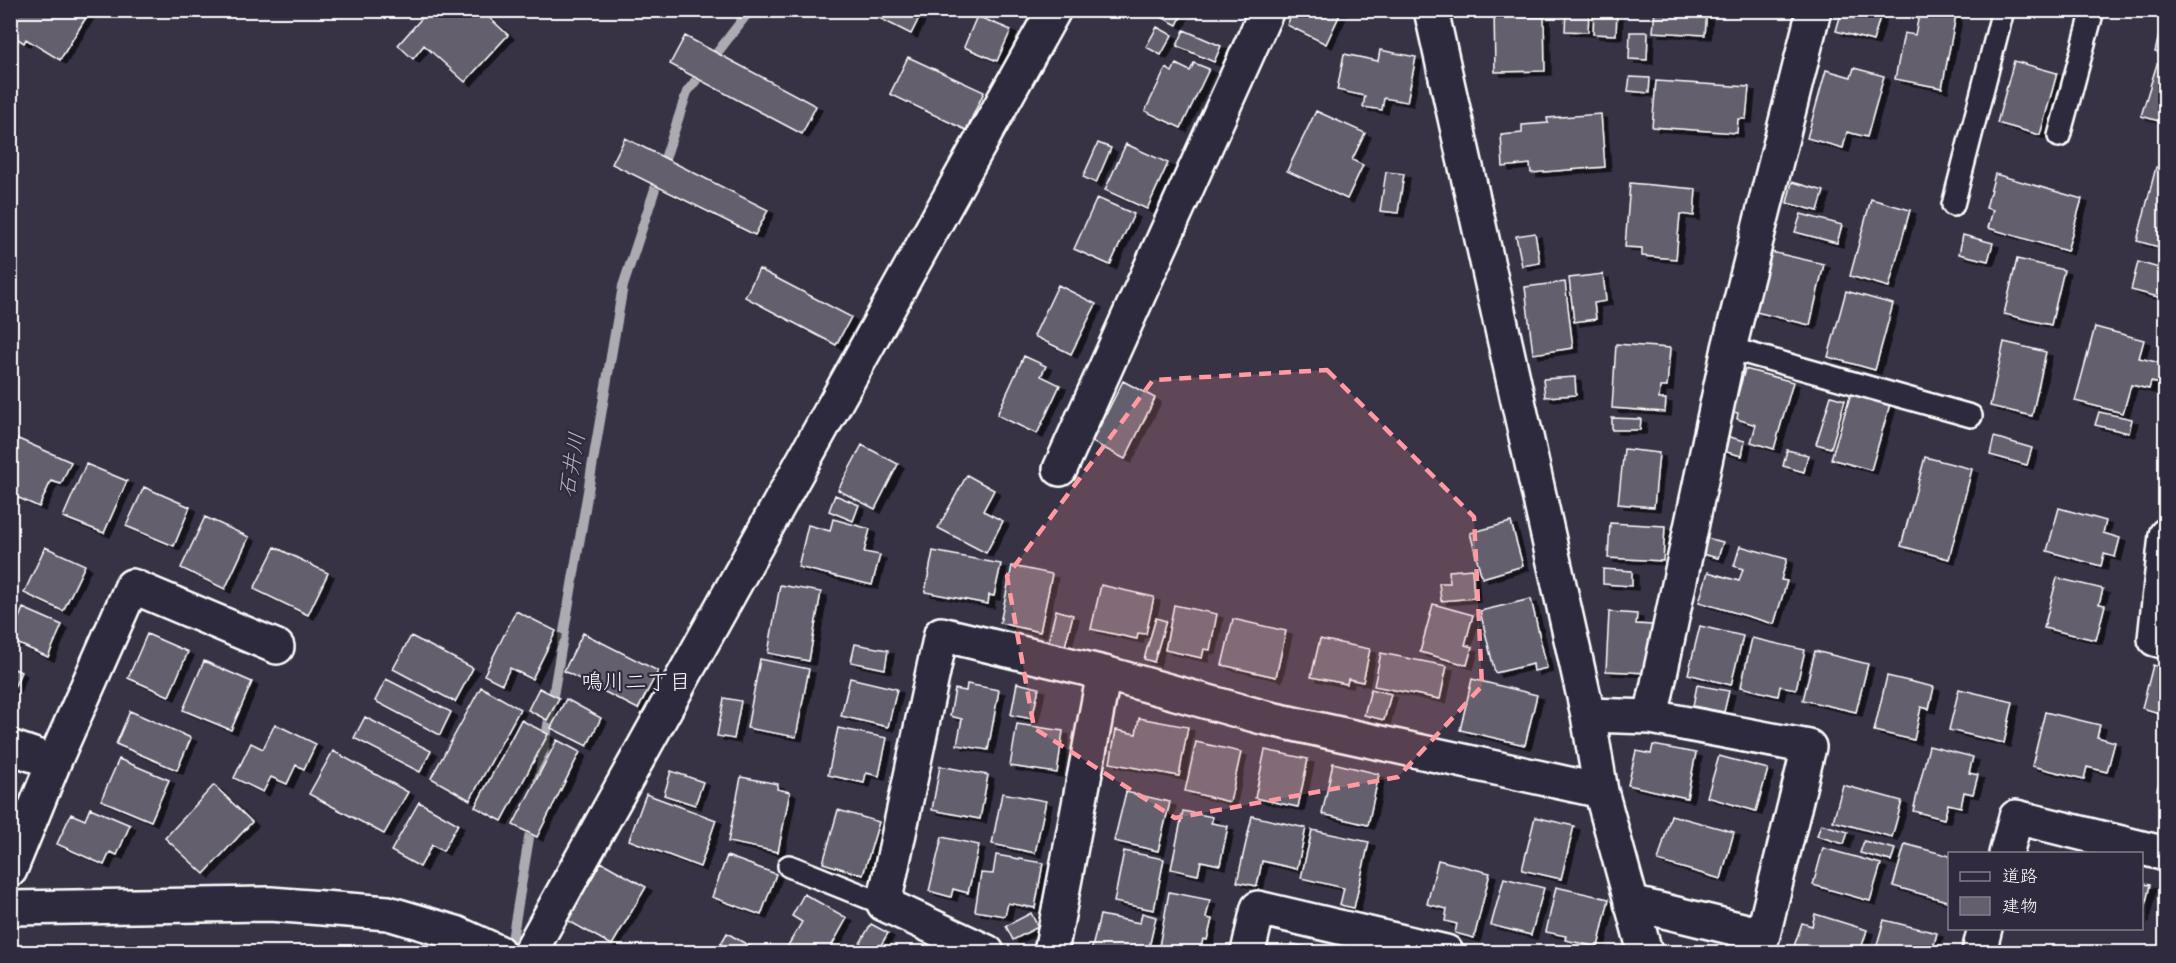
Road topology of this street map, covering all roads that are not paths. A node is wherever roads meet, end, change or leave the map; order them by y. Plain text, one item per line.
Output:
1 (1054, 10) edge
2 (1267, 10) edge
3 (1431, 10) edge
4 (1814, 10) edge
5 (2002, 10) edge
6 (2093, 10) edge
7 (2059, 136) dead end
8 (1953, 205) dead end
9 (1729, 348) junction
10 (1971, 416) dead end
11 (1060, 469) dead end
12 (2166, 535) edge
13 (2166, 642) edge
14 (277, 647) dead end
15 (1104, 673) junction
16 (1588, 715) junction
17 (1651, 717) junction
18 (10, 747) edge
19 (54, 762) junction
20 (1601, 791) junction
21 (2007, 852) edge
22 (2166, 854) edge
23 (789, 866) dead end
24 (10, 870) edge
25 (1630, 903) junction
26 (884, 904) junction
27 (10, 908) edge
28 (1984, 930) edge
29 (498, 952) edge
30 (530, 952) edge
31 (987, 952) edge
32 (1051, 952) edge
33 (1248, 952) edge
34 (1446, 952) edge
35 (1645, 952) edge
36 (1979, 952) edge

1 - 30 street
2 - 11 street
3 - 16 street
4 - 9 street
5 - 8 lane
6 - 7 lane
9 - 10 lane
9 - 17 street
12 - 13 street
14 - 19 street
15 - 20 street
15 - 26 street
15 - 32 street
16 - 17 street
16 - 20 street
17 - 25 street
18 - 19 street
19 - 24 street
20 - 25 street
21 - 22 street
23 - 26 lane
25 - 35 street
26 - 31 street
27 - 29 street
28 - 36 street
33 - 34 street

